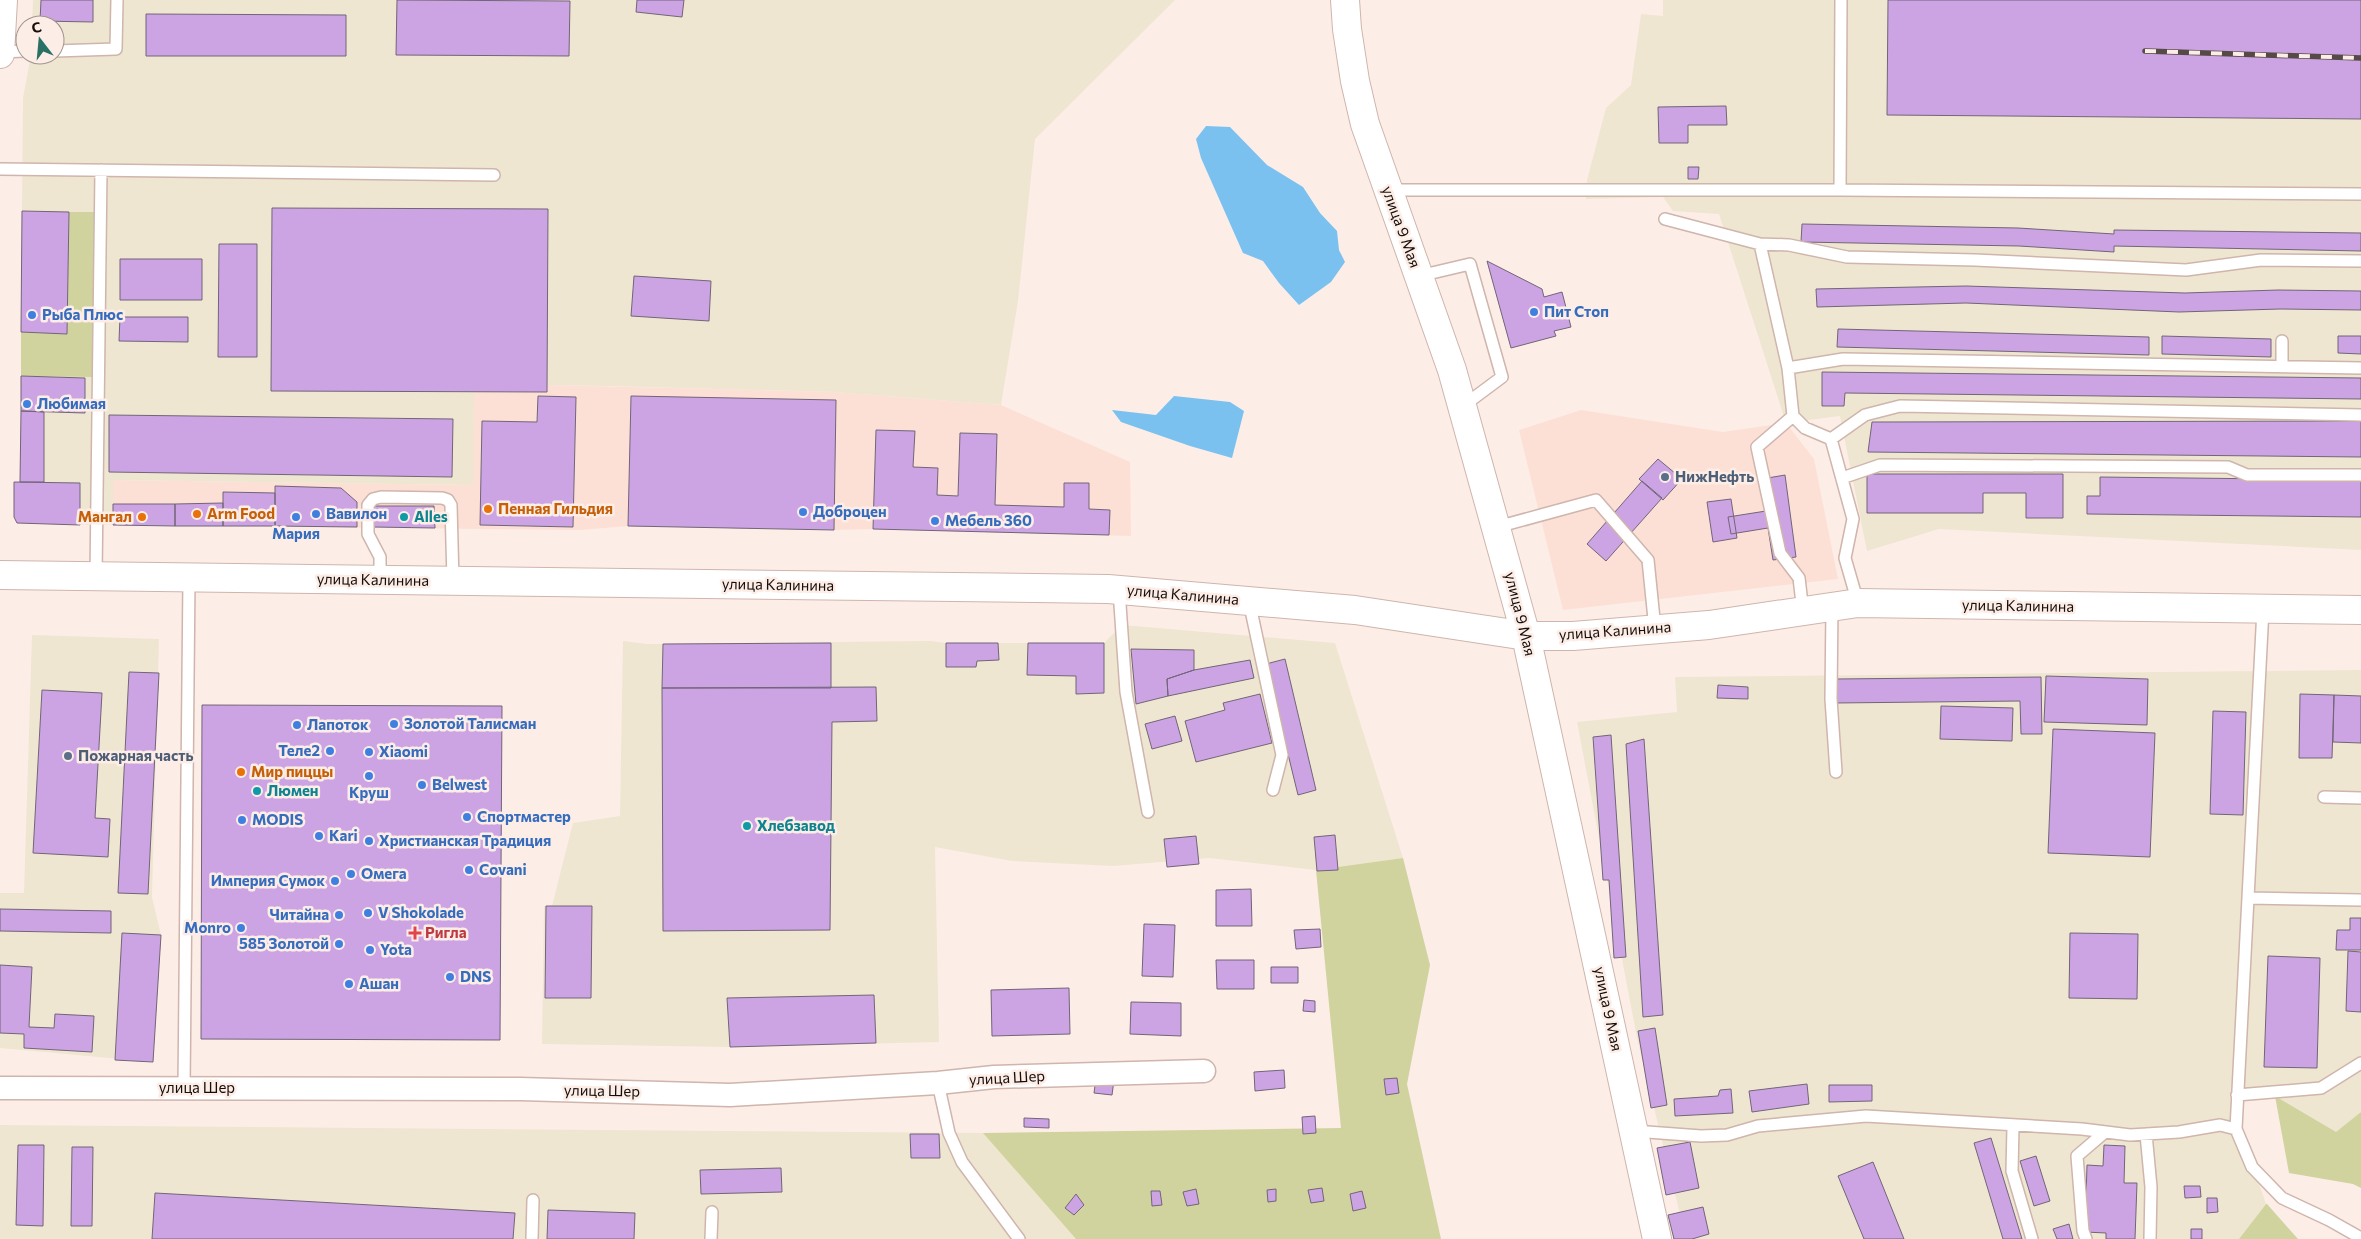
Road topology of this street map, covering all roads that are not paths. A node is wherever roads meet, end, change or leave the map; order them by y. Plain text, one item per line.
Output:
1 (3, 0) edge
2 (117, 0) edge
3 (1346, 0) edge
4 (1841, 0) edge
5 (15, 51) edge
6 (65, 51) edge
7 (0, 52) edge
8 (0, 169) edge
9 (101, 170) junction
10 (494, 175) dead end
11 (1387, 190) junction
12 (1840, 190) junction
13 (2361, 194) edge
14 (1665, 219) dead end
15 (1760, 244) junction
16 (2361, 262) edge
17 (1419, 276) junction
18 (2282, 341) dead end
19 (2282, 366) junction
20 (1788, 368) junction
21 (2361, 368) edge
22 (1463, 406) junction
23 (2361, 415) edge
24 (1793, 416) junction
25 (1831, 439) junction
26 (2361, 476) edge
27 (1842, 478) junction
28 (1497, 527) junction
29 (0, 575) edge
30 (96, 576) junction
31 (188, 578) junction
32 (380, 580) junction
33 (453, 581) junction
34 (1119, 590) junction
35 (1249, 601) junction
36 (1845, 605) junction
37 (2263, 609) junction
38 (2361, 610) edge
39 (1803, 612) junction
40 (1655, 629) junction
41 (1526, 636) junction
42 (1836, 772) dead end
43 (1273, 790) dead end
44 (2324, 797) dead end
45 (2361, 798) edge
46 (1148, 812) dead end
47 (2248, 898) junction
48 (2361, 900) edge
49 (2361, 1062) edge
50 (1204, 1071) dead end
51 (938, 1083) junction
52 (0, 1088) edge
53 (184, 1088) junction
54 (2237, 1095) junction
55 (2013, 1126) junction
56 (2236, 1129) junction
57 (1634, 1130) junction
58 (2105, 1132) junction
59 (2146, 1134) junction
60 (533, 1200) dead end
61 (712, 1212) dead end
62 (2361, 1238) edge
63 (532, 1239) edge
64 (711, 1239) edge
65 (1019, 1239) edge
66 (1657, 1239) edge
67 (2032, 1239) edge
68 (2086, 1239) edge
69 (2150, 1239) edge

1 - 7 street
2 - 6 lane
3 - 11 street, улица 9 Мая
4 - 12 lane
5 - 7 lane
8 - 9 lane
9 - 10 lane
9 - 30 lane
11 - 12 lane
11 - 17 street, улица 9 Мая
12 - 13 lane
14 - 15 lane
15 - 16 lane
15 - 20 lane
17 - 22 street, улица 9 Мая
17 - 22 lane
18 - 19 lane
19 - 20 lane
19 - 21 lane
20 - 24 lane
22 - 28 street, улица 9 Мая
23 - 25 lane
24 - 25 lane
24 - 39 lane
25 - 27 lane
26 - 27 lane
27 - 36 lane
28 - 40 lane
28 - 41 street, улица 9 Мая
29 - 30 street, улица Калинина
30 - 31 street, улица Калинина
31 - 32 street, улица Калинина
31 - 53 lane
32 - 33 street, улица Калинина
32 - 33 lane
33 - 34 street, улица Калинина
34 - 35 street, улица Калинина
34 - 46 lane
35 - 41 street, улица Калинина
35 - 43 lane
36 - 37 street, улица Калинина
36 - 39 street, улица Калинина
36 - 42 lane
37 - 38 street, улица Калинина
37 - 47 lane
39 - 40 street, улица Калинина
40 - 41 street, улица Калинина
41 - 57 street, улица 9 Мая
44 - 45 lane
47 - 48 lane
47 - 54 lane
49 - 54 lane
50 - 51 street, улица Шер
51 - 53 street, улица Шер
51 - 65 lane
52 - 53 street, улица Шер
54 - 56 lane
55 - 57 lane
55 - 58 lane
55 - 67 lane
56 - 59 lane
56 - 62 lane
57 - 66 street, улица 9 Мая
58 - 59 lane
58 - 68 lane
59 - 69 lane
60 - 63 lane
61 - 64 lane

